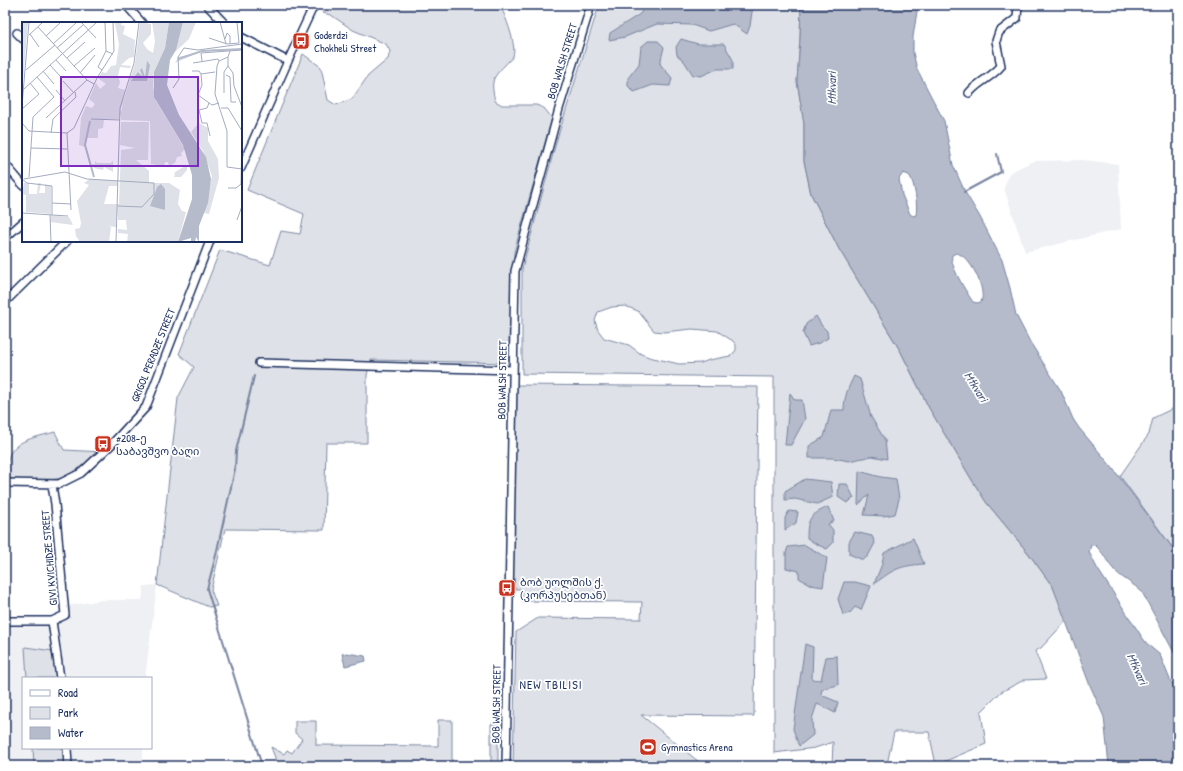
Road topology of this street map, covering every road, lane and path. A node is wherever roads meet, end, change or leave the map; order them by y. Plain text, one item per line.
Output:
1 (126, 5) edge
2 (207, 5) edge
3 (314, 5) edge
4 (591, 5) edge
5 (1018, 5) edge
6 (141, 22) edge
7 (223, 22) edge
8 (17, 32) dead end
9 (22, 38) edge
10 (242, 38) edge
11 (288, 61) junction
12 (970, 93) dead end
13 (5, 164) edge
14 (242, 166) edge
15 (22, 184) edge
16 (22, 223) edge
17 (6, 237) edge
18 (66, 242) edge
19 (210, 242) edge
20 (5, 302) edge
21 (259, 363) dead end
22 (514, 370) junction
23 (5, 483) edge
24 (52, 484) junction
25 (5, 621) edge
26 (52, 621) junction
27 (60, 677) edge
28 (66, 749) edge
29 (68, 766) edge
30 (506, 766) edge

1 - 6 street
2 - 7 street
3 - 11 street
4 - 22 street, BOB WALSH STREET
5 - 12 street
8 - 9 street
10 - 11 street
11 - 14 street
13 - 15 street
16 - 17 street
18 - 20 street
19 - 24 street, GRIGOL PERADZE STREET
21 - 22 street
22 - 30 street, BOB WALSH STREET
23 - 24 street, GRIGOL PERADZE STREET
24 - 26 street, GIVI KVICHIDZE STREET
25 - 26 street, GIVI KVICHIDZE STREET
26 - 27 street
28 - 29 street

